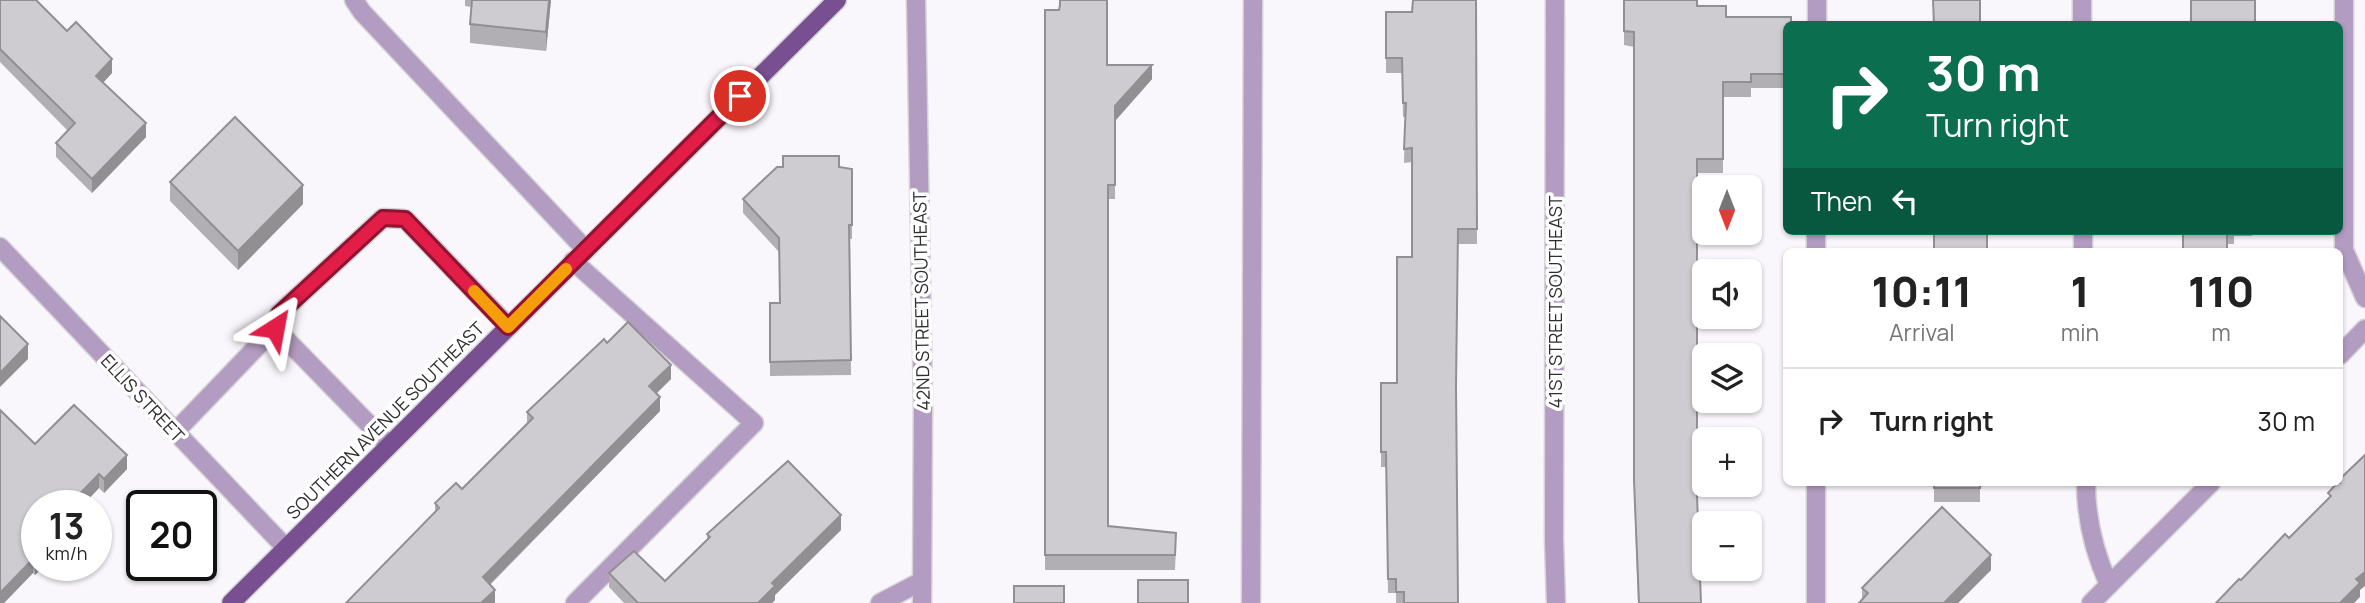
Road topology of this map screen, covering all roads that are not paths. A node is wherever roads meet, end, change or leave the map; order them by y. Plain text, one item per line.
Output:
1 (354, 0) edge
2 (837, 0) edge
3 (916, 0) edge
4 (1253, 0) edge
5 (1555, 0) edge
6 (1817, 0) edge
7 (2082, 0) edge
8 (2344, 0) edge
9 (1816, 21) edge
10 (2082, 21) edge
11 (0, 247) edge
12 (579, 255) junction
13 (2365, 298) edge
14 (508, 327) junction
15 (275, 328) junction
16 (2365, 329) edge
17 (2343, 352) edge
18 (175, 432) junction
19 (388, 445) junction
20 (1816, 486) edge
21 (2086, 486) edge
22 (2208, 486) edge
23 (286, 548) junction
24 (922, 581) junction
25 (2109, 585) junction
26 (231, 603) edge
27 (575, 603) edge
28 (880, 603) edge
29 (922, 603) edge
30 (1251, 603) edge
31 (1556, 603) edge
32 (1816, 603) edge
33 (2091, 603) edge

1 - 12 street
2 - 12 main road, SOUTHERN AVENUE SOUTHEAST
3 - 24 street, 42ND STREET SOUTHEAST
4 - 30 street
5 - 31 street, 41ST STREET SOUTHEAST
6 - 9 street
7 - 10 street
8 - 13 street
11 - 18 street, ELLIS STREET
12 - 14 main road, SOUTHERN AVENUE SOUTHEAST
12 - 27 street
14 - 15 street
14 - 19 main road, SOUTHERN AVENUE SOUTHEAST
15 - 18 street
15 - 19 street
16 - 17 street
18 - 23 street, ELLIS STREET
19 - 23 main road, SOUTHERN AVENUE SOUTHEAST
20 - 32 street
21 - 25 street
22 - 25 street
23 - 26 main road, SOUTHERN AVENUE SOUTHEAST
24 - 28 street
24 - 29 street, 42ND STREET SOUTHEAST
25 - 33 street

